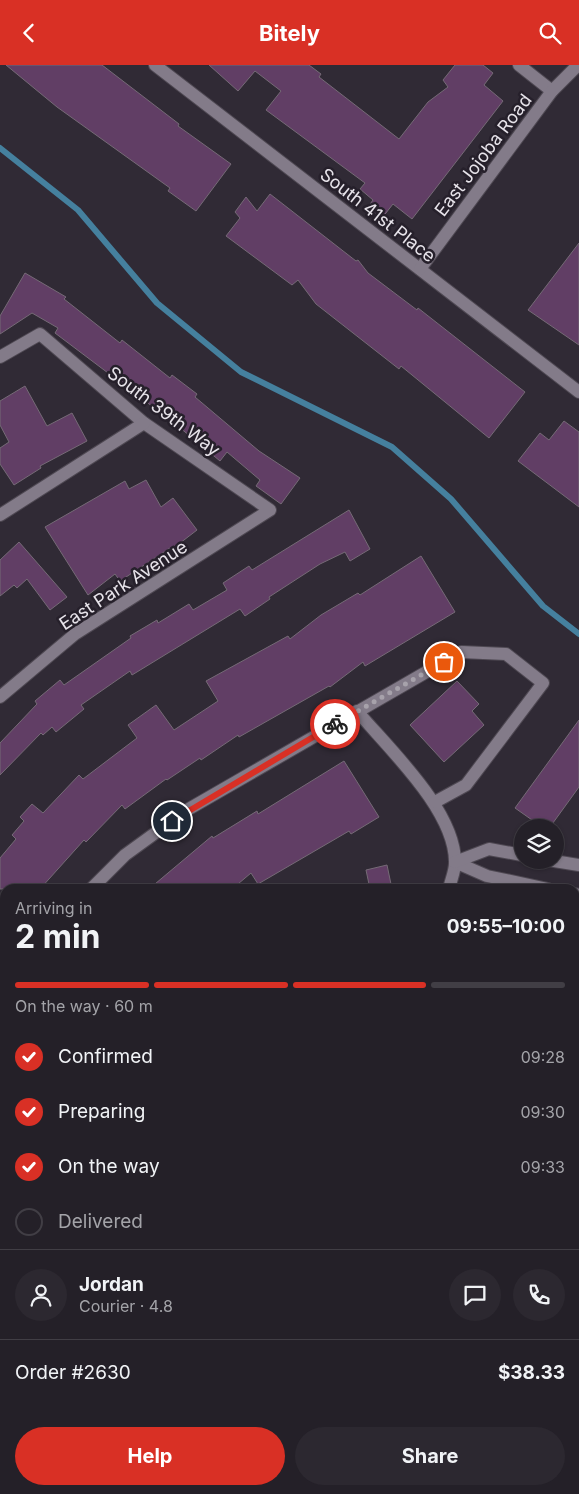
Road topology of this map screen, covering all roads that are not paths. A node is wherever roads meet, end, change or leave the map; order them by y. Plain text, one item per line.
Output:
1 (155, 65) edge
2 (519, 65) edge
3 (578, 65) edge
4 (552, 91) junction
5 (420, 269) junction
6 (0, 357) edge
7 (579, 392) edge
8 (144, 423) junction
9 (270, 510) joint
10 (0, 515) edge
11 (0, 697) edge
12 (357, 711) junction
13 (434, 802) junction
14 (514, 854) edge
15 (455, 862) junction
16 (564, 863) edge
17 (579, 865) edge
18 (96, 884) edge
19 (451, 884) edge
20 (525, 884) edge

1 - 5 street, South 41st Place
2 - 4 street
3 - 4 street, East Jojoba Road
4 - 5 street, East Jojoba Road
5 - 7 street, South 41st Place
6 - 8 street, South 39th Way
8 - 9 street, South 39th Way
8 - 10 street
9 - 11 street, East Park Avenue
12 - 13 street
12 - 13 street
12 - 18 street
13 - 15 street
14 - 15 street
15 - 19 street
15 - 20 street
16 - 17 street

